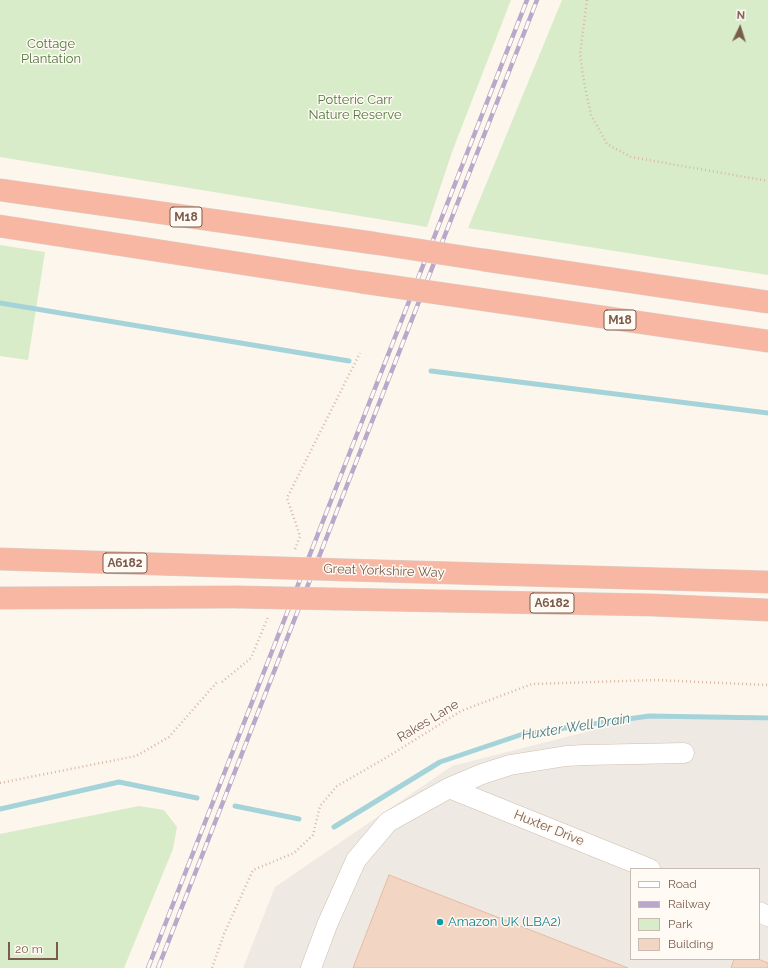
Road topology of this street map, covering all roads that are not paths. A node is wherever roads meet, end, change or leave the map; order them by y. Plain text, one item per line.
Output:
1 (0, 190) edge
2 (0, 226) edge
3 (768, 302) edge
4 (768, 341) edge
5 (0, 559) edge
6 (768, 582) edge
7 (0, 598) edge
8 (768, 610) edge
9 (684, 753) dead end
10 (449, 788) junction
11 (648, 868) edge
12 (312, 968) edge

1 - 3 highway, M18, bridge
2 - 4 highway, M18, bridge
5 - 6 highway, Great Yorkshire Way / A6182, bridge
7 - 8 highway, A6182, bridge
9 - 10 lane
10 - 11 lane, Huxter Drive
10 - 12 lane

